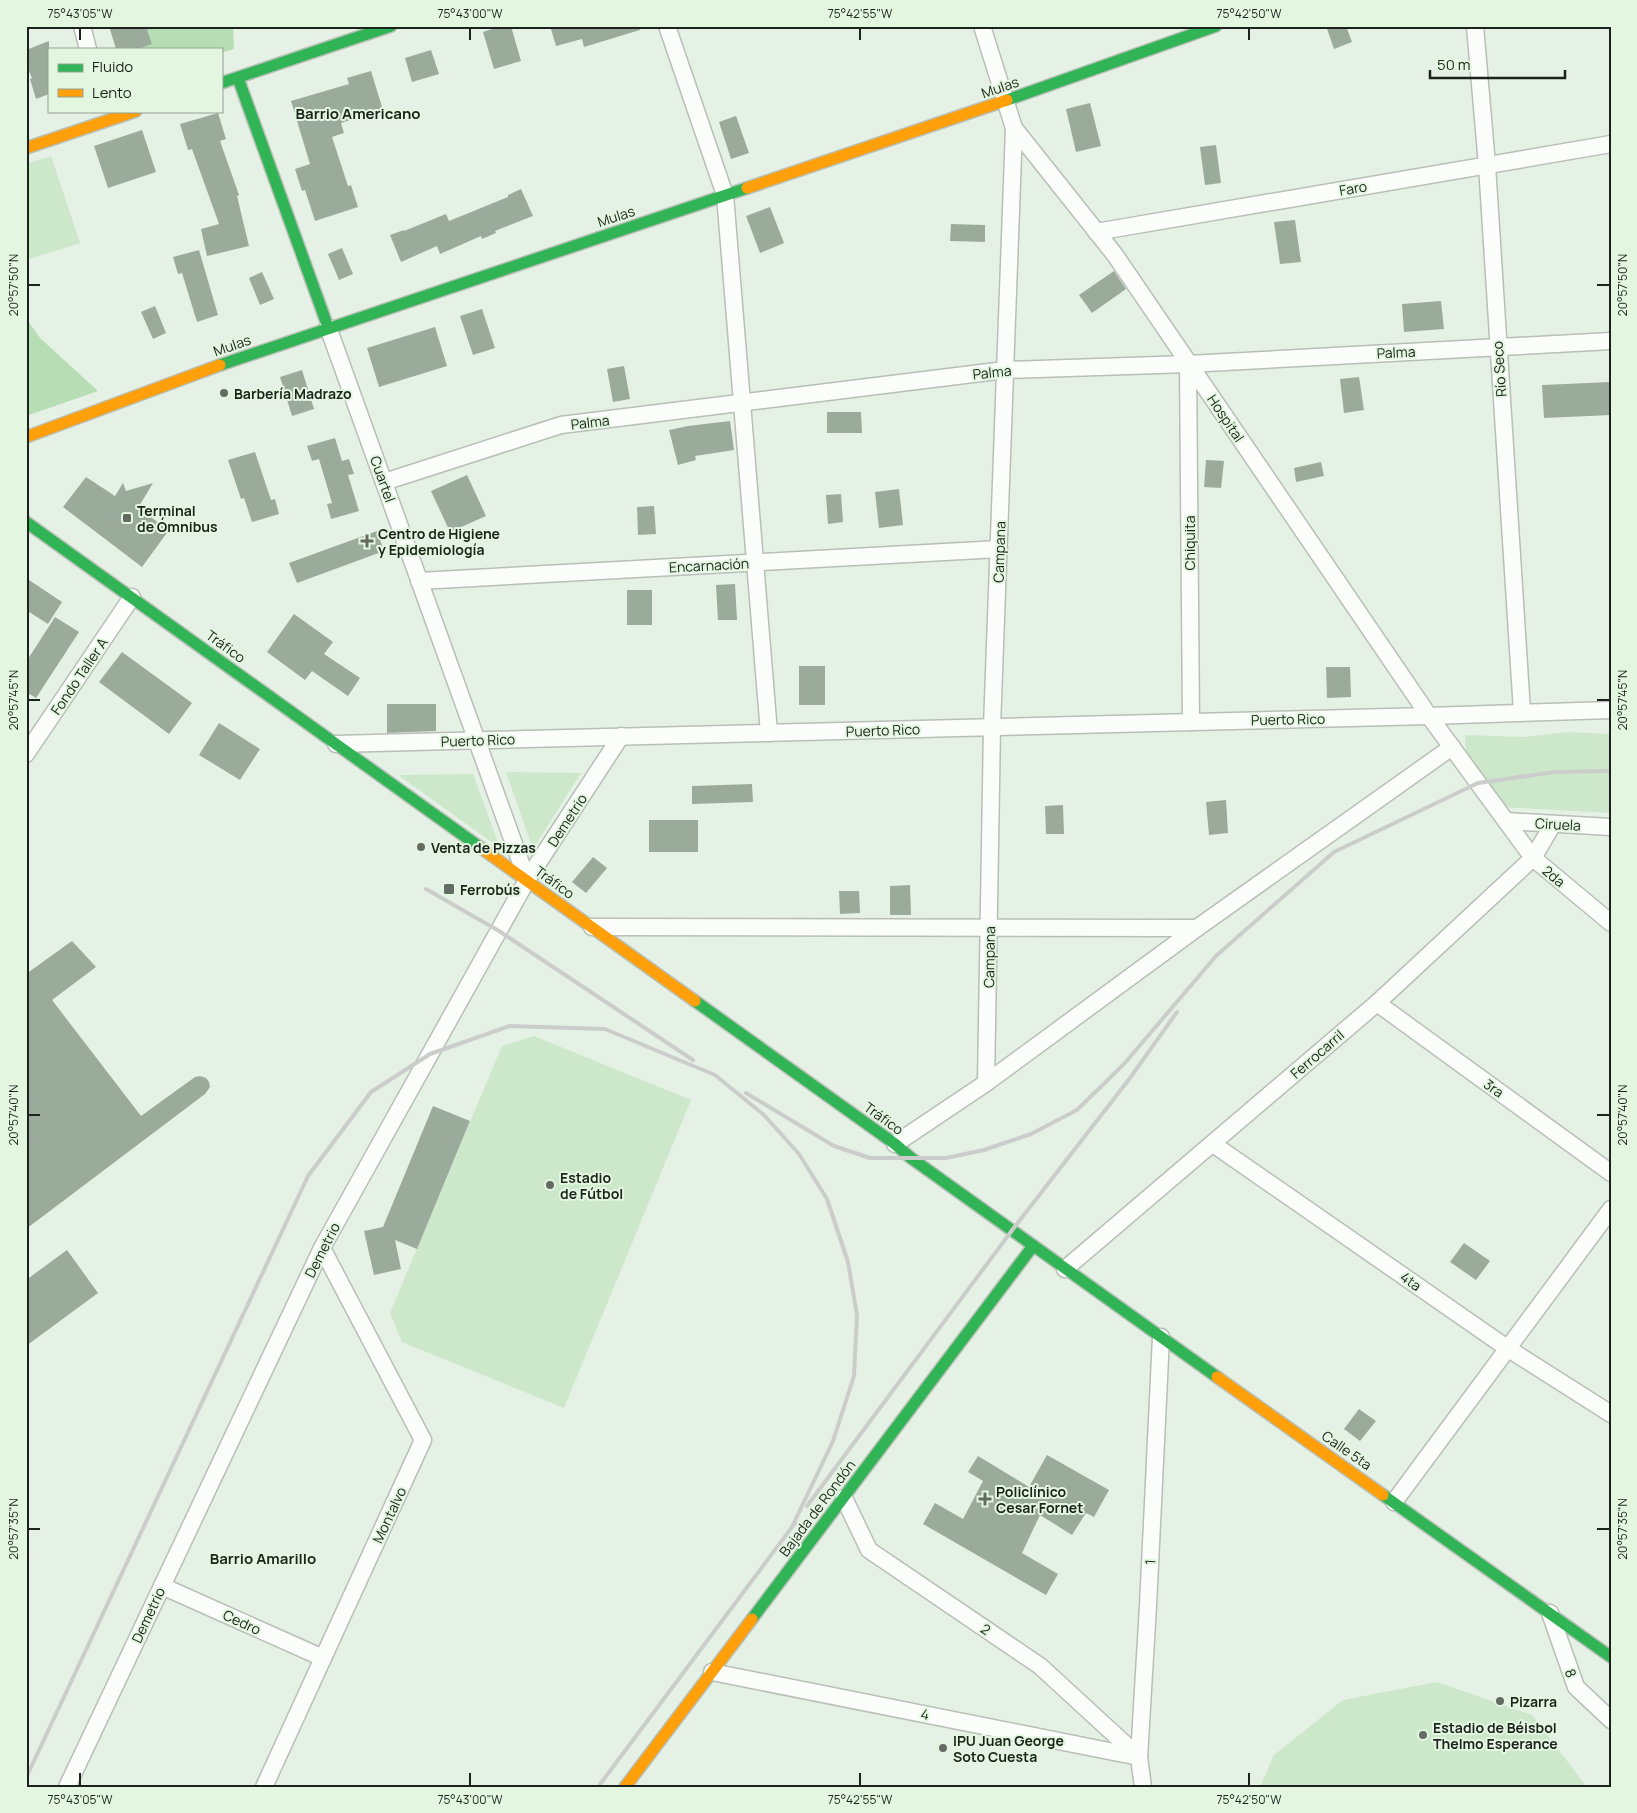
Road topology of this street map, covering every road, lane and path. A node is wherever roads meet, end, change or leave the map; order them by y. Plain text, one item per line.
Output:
1 (82, 26) edge
2 (391, 26) edge
3 (667, 26) edge
4 (982, 26) edge
5 (1216, 26) edge
6 (1475, 26) edge
7 (88, 48) edge
8 (238, 78) junction
9 (222, 83) edge
10 (1006, 101) junction
11 (130, 112) edge
12 (108, 116) edge
13 (1014, 128) junction
14 (1611, 144) edge
15 (26, 148) edge
16 (1488, 165) junction
17 (725, 195) junction
18 (1096, 232) junction
19 (328, 327) junction
20 (1611, 341) edge
21 (1498, 347) junction
22 (1188, 364) junction
23 (1005, 370) junction
24 (742, 402) junction
25 (26, 437) edge
26 (384, 482) junction
27 (26, 522) edge
28 (999, 549) junction
29 (755, 562) junction
30 (419, 581) junction
31 (132, 597) junction
32 (1611, 710) edge
33 (1522, 712) junction
34 (1429, 716) junction
35 (1191, 722) junction
36 (992, 727) junction
37 (769, 733) junction
38 (622, 736) junction
39 (477, 740) junction
40 (336, 744) junction
41 (1452, 746) junction
42 (26, 754) edge
43 (1506, 821) junction
44 (1553, 824) junction
45 (1611, 827) edge
46 (1533, 858) junction
47 (527, 880) junction
48 (1611, 923) edge
49 (592, 927) junction
50 (990, 928) junction
51 (1197, 928) junction
52 (1377, 1003) junction
53 (986, 1083) junction
54 (895, 1144) junction
55 (1213, 1144) junction
56 (1611, 1173) edge
57 (1611, 1209) edge
58 (1033, 1246) junction
59 (322, 1248) junction
60 (1065, 1269) junction
61 (1160, 1337) junction
62 (1507, 1348) junction
63 (1611, 1414) edge
64 (844, 1498) junction
65 (1394, 1502) junction
66 (162, 1586) junction
67 (1550, 1614) junction
68 (1611, 1657) edge
69 (323, 1658) junction
70 (712, 1672) junction
71 (1611, 1720) edge
72 (1139, 1757) junction
73 (66, 1787) edge
74 (264, 1787) edge
75 (625, 1787) edge
76 (1142, 1787) edge

1 - 7 street
2 - 8 street
3 - 17 street
4 - 10 street, Campana
5 - 10 street, Mulas
6 - 16 street, Río Seco
8 - 9 street
8 - 19 street, Cuartel
10 - 13 street, Campana
10 - 17 street, Mulas
11 - 12 street
12 - 15 street
13 - 18 street, Hospital
13 - 23 street, Campana
14 - 16 street, Faro
16 - 18 street, Faro
16 - 21 street, Río Seco
17 - 19 street, Mulas
17 - 24 street
18 - 22 street, Hospital
19 - 25 street, Mulas
19 - 26 street, Cuartel
20 - 21 street, Palma
21 - 22 street, Palma
21 - 33 street, Río Seco
22 - 23 street, Palma
22 - 34 street, Hospital
22 - 35 street, Chiquita
23 - 24 street, Palma
23 - 28 street, Campana
24 - 26 street, Palma
24 - 29 street
26 - 30 street, Cuartel
27 - 31 street, Tráfico
28 - 29 street, Encarnación
28 - 36 street, Campana
29 - 30 street, Encarnación
29 - 37 street
30 - 39 street, Cuartel
31 - 40 street, Tráfico
31 - 42 street, Fondo Taller A
32 - 33 street, Puerto Rico
33 - 34 street, Puerto Rico
34 - 35 street, Puerto Rico
34 - 41 street
35 - 36 street, Puerto Rico
36 - 37 street, Puerto Rico
36 - 50 street, Campana
37 - 38 street, Puerto Rico
38 - 39 street, Puerto Rico
38 - 47 street, Demetrio
39 - 40 street, Puerto Rico
39 - 47 street, Cuartel
40 - 47 street, Tráfico
41 - 43 street
41 - 51 street
43 - 44 street, Ciruela
43 - 46 street, 2da
44 - 45 street, Ciruela
44 - 46 street, Ferrocarril
46 - 48 street, 2da
46 - 52 street, Ferrocarril
47 - 49 street, Tráfico
47 - 59 street, Demetrio
49 - 50 street
49 - 54 street, Tráfico
50 - 51 street
50 - 53 street, Campana
51 - 53 street
52 - 55 street, Ferrocarril
52 - 56 street, 3ra
53 - 54 street
54 - 58 street, Tráfico
55 - 60 street, Ferrocarril
55 - 62 street, 4ta
57 - 62 street
58 - 60 street, Tráfico
58 - 64 street, Bajada de Rondón
59 - 66 street, Demetrio
59 - 69 street, Montalvo
60 - 61 street, Calle 5ta
61 - 65 street, Calle 5ta
61 - 72 street, 1
62 - 63 street, 4ta
62 - 65 street
64 - 70 street, Bajada de Rondón
64 - 72 street, 2
65 - 67 street, Calle 5ta
66 - 69 street, Cedro
66 - 73 street, Demetrio
67 - 68 street, Calle 5ta
67 - 71 street, 8
69 - 74 street, Montalvo
70 - 72 street, 4
70 - 75 street, Bajada de Rondón
72 - 76 street, 1

